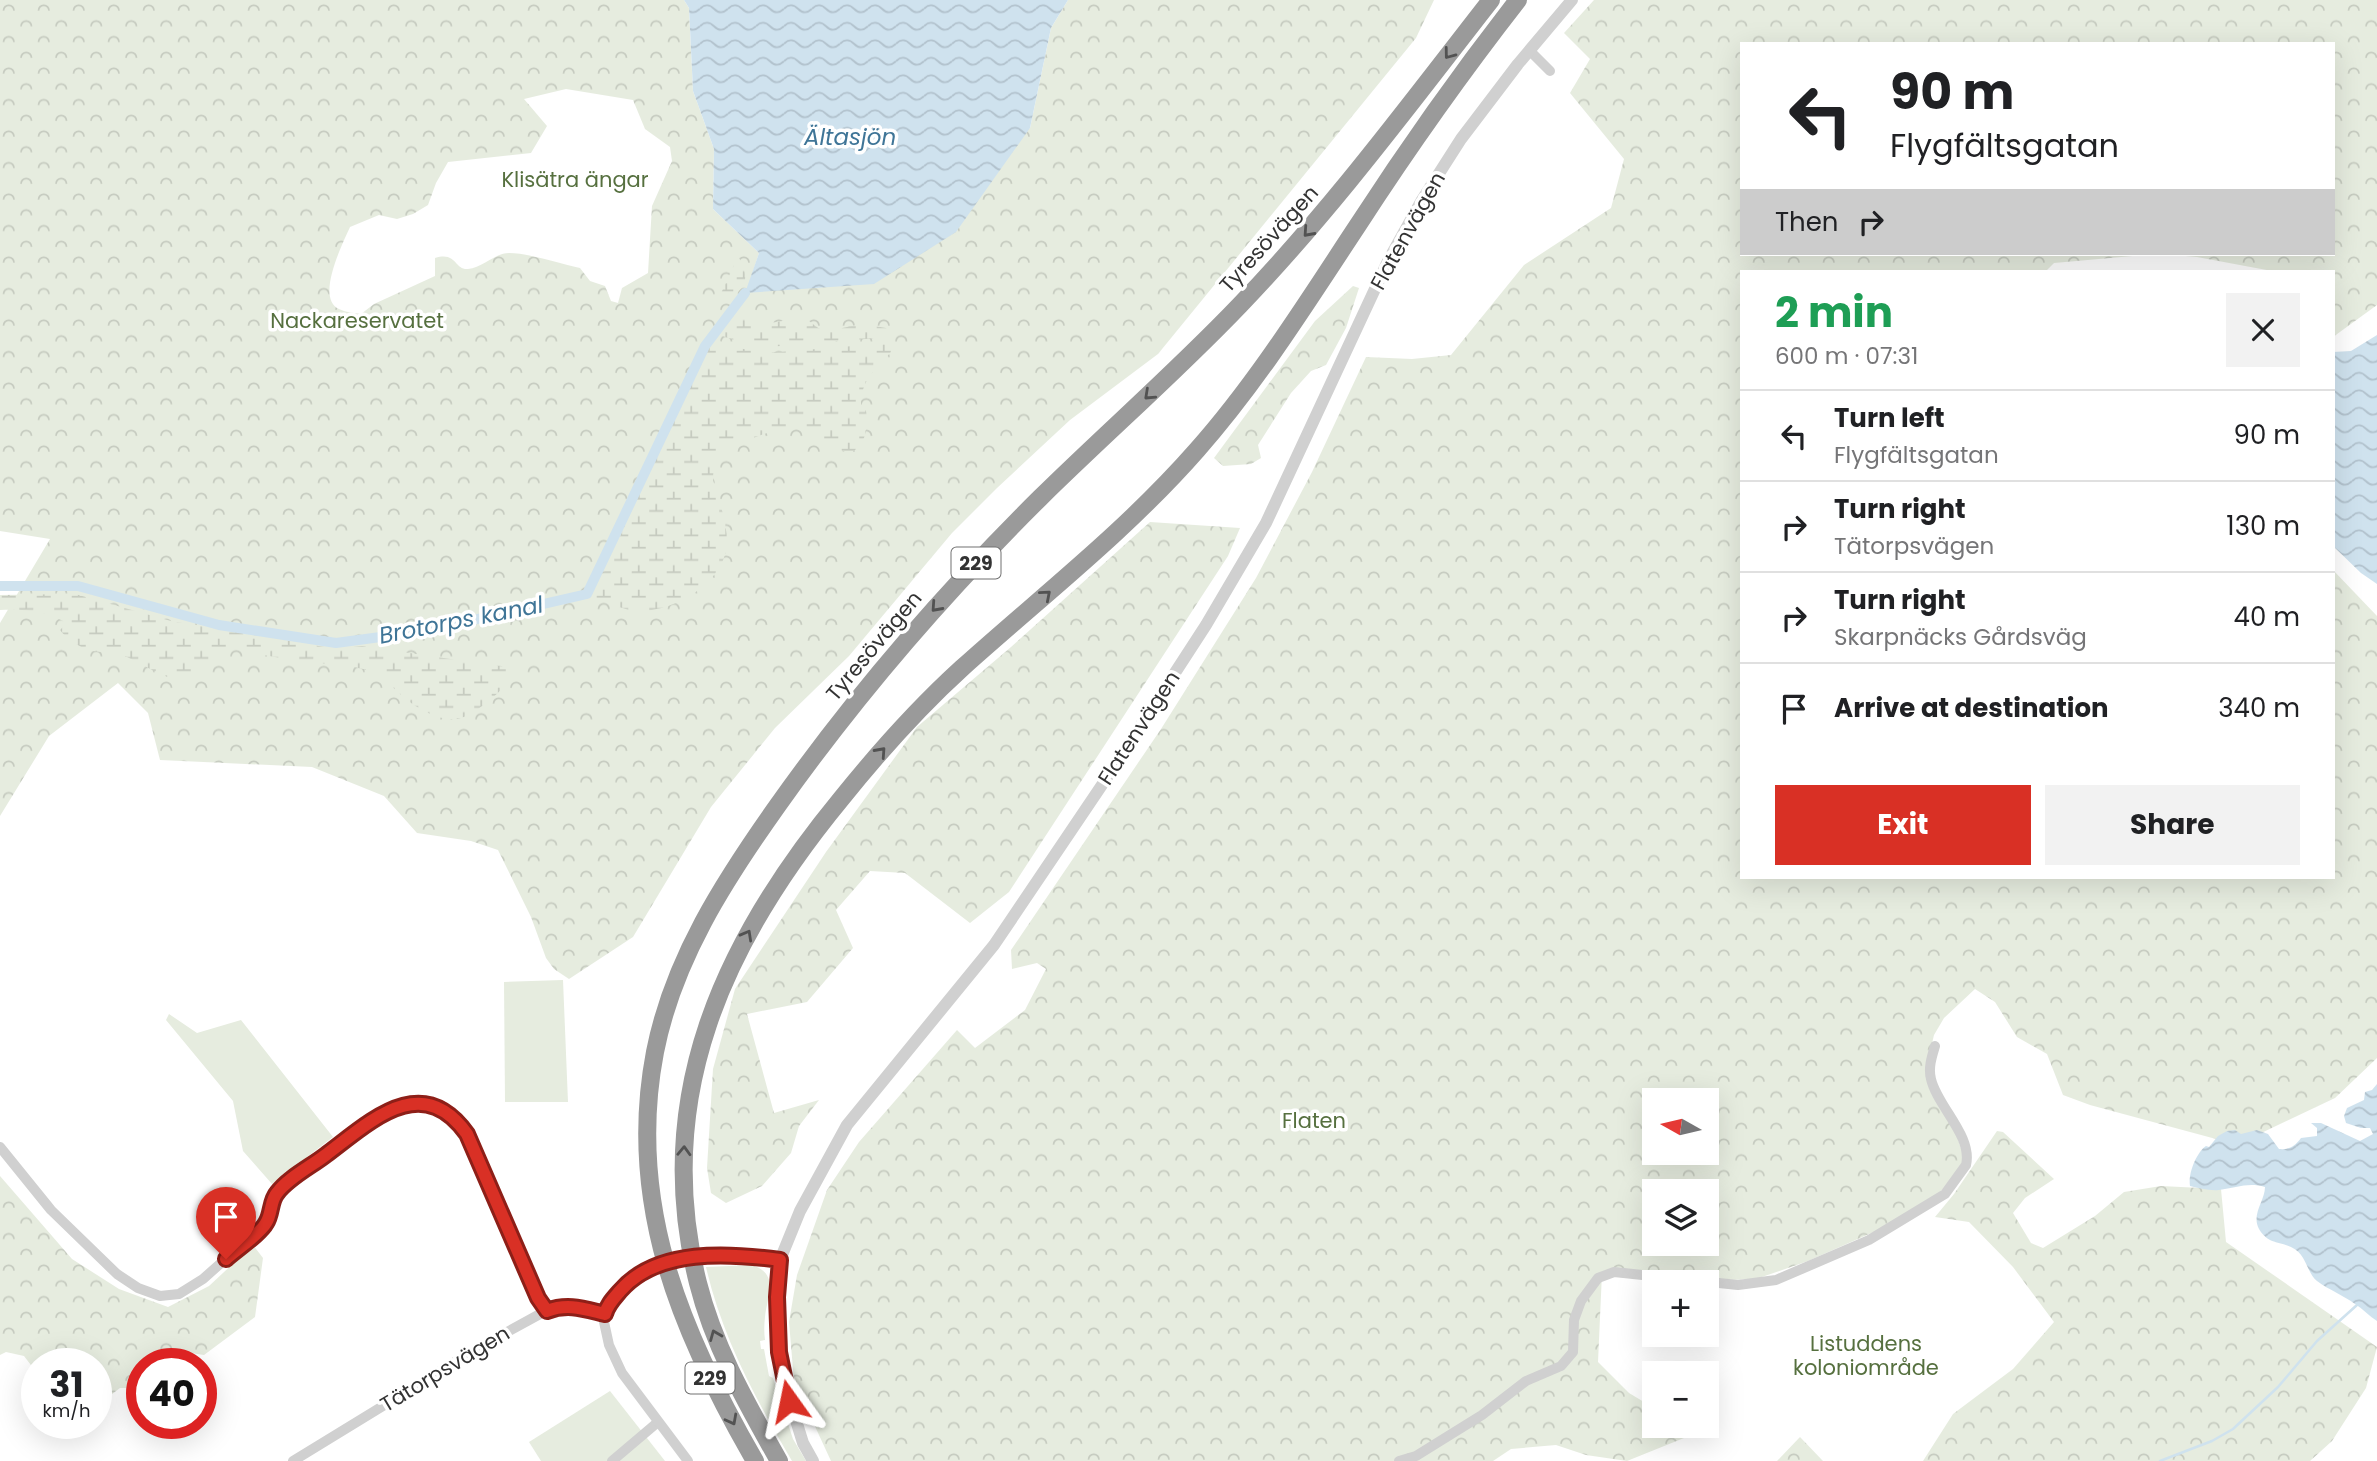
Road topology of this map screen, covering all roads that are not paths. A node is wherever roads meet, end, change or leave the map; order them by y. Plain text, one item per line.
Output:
1 (1491, 0) edge
2 (1518, 0) edge
3 (1572, 0) edge
4 (1529, 50) junction
5 (1550, 71) dead end
6 (1935, 1045) dead end
7 (0, 1147) edge
8 (780, 1260) junction
9 (547, 1311) junction
10 (605, 1314) junction
11 (658, 1422) junction
12 (293, 1461) edge
13 (612, 1461) edge
14 (688, 1461) edge
15 (755, 1461) edge
16 (779, 1461) edge
17 (813, 1461) edge
18 (1399, 1461) edge

1 -> 15 highway, Tyresövägen / 229
16 -> 2 highway, 229
3 - 4 street, Flatenvägen
4 - 5 street
4 - 8 street, Flatenvägen
6 - 18 street
7 - 9 street
8 - 10 street
8 - 17 street, Flatenvägen
9 - 10 street, Tätorpsvägen
9 - 12 street, Tätorpsvägen
10 - 11 street
11 - 13 street
11 - 14 street

